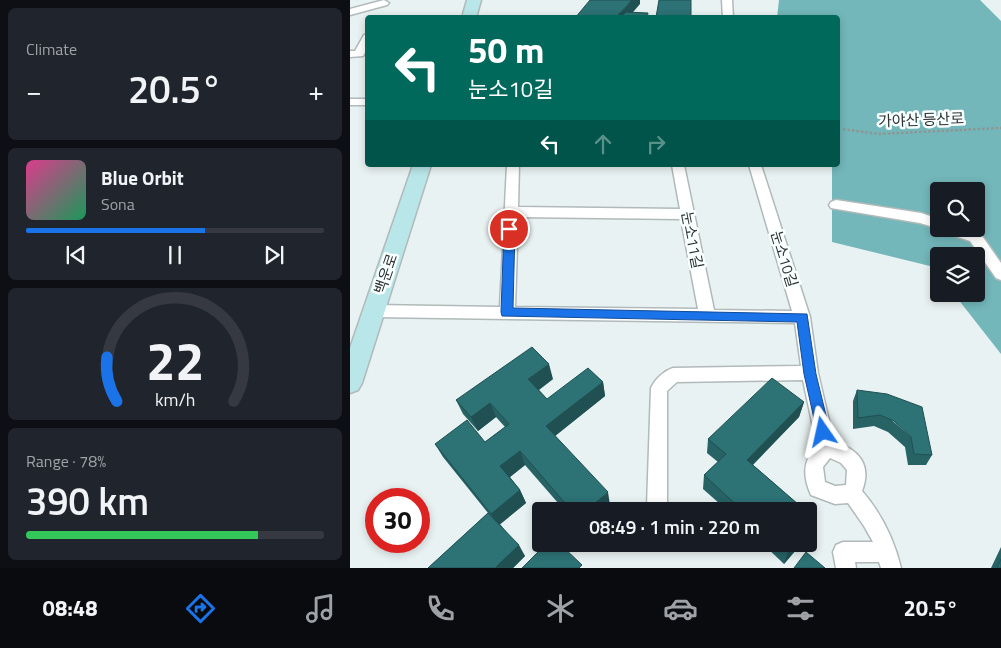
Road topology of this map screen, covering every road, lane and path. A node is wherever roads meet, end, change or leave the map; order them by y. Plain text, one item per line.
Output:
1 (474, 0) edge
2 (727, 0) edge
3 (385, 2) edge
4 (350, 12) edge
5 (378, 15) edge
6 (470, 15) edge
7 (728, 15) edge
8 (365, 43) edge
9 (350, 54) edge
10 (350, 102) edge
11 (365, 102) edge
12 (1001, 128) edge
13 (843, 129) dead end
14 (421, 167) edge
15 (513, 167) edge
16 (678, 167) edge
17 (756, 167) edge
18 (836, 205) dead end
19 (510, 212) junction
20 (687, 214) junction
21 (930, 221) edge
22 (975, 237) edge
23 (1001, 274) edge
24 (374, 310) junction
25 (507, 312) junction
26 (707, 315) junction
27 (802, 317) junction
28 (810, 374) junction
29 (350, 383) edge
30 (827, 449) junction
31 (852, 493) junction
32 (657, 502) edge
33 (889, 560) edge
34 (846, 568) edge

1 - 6 main road
2 - 7 street
3 - 4 street
3 - 5 street
8 - 9 street
10 - 11 street
12 - 13 path, 가야산 등산로
14 - 24 main road, 백운로
15 - 19 street
16 - 20 street, 눈소11길
17 - 27 street, 눈소10길
18 - 21 street
19 - 20 street
19 - 25 street
20 - 26 street, 눈소11길
22 - 23 street
24 - 25 street
24 - 29 main road, 백운로
25 - 26 street
26 - 27 street
27 - 28 street, 눈소10길
28 - 30 street, 눈소10길
28 - 32 street
30 - 31 street
30 - 31 street
31 - 33 street
33 - 34 street

